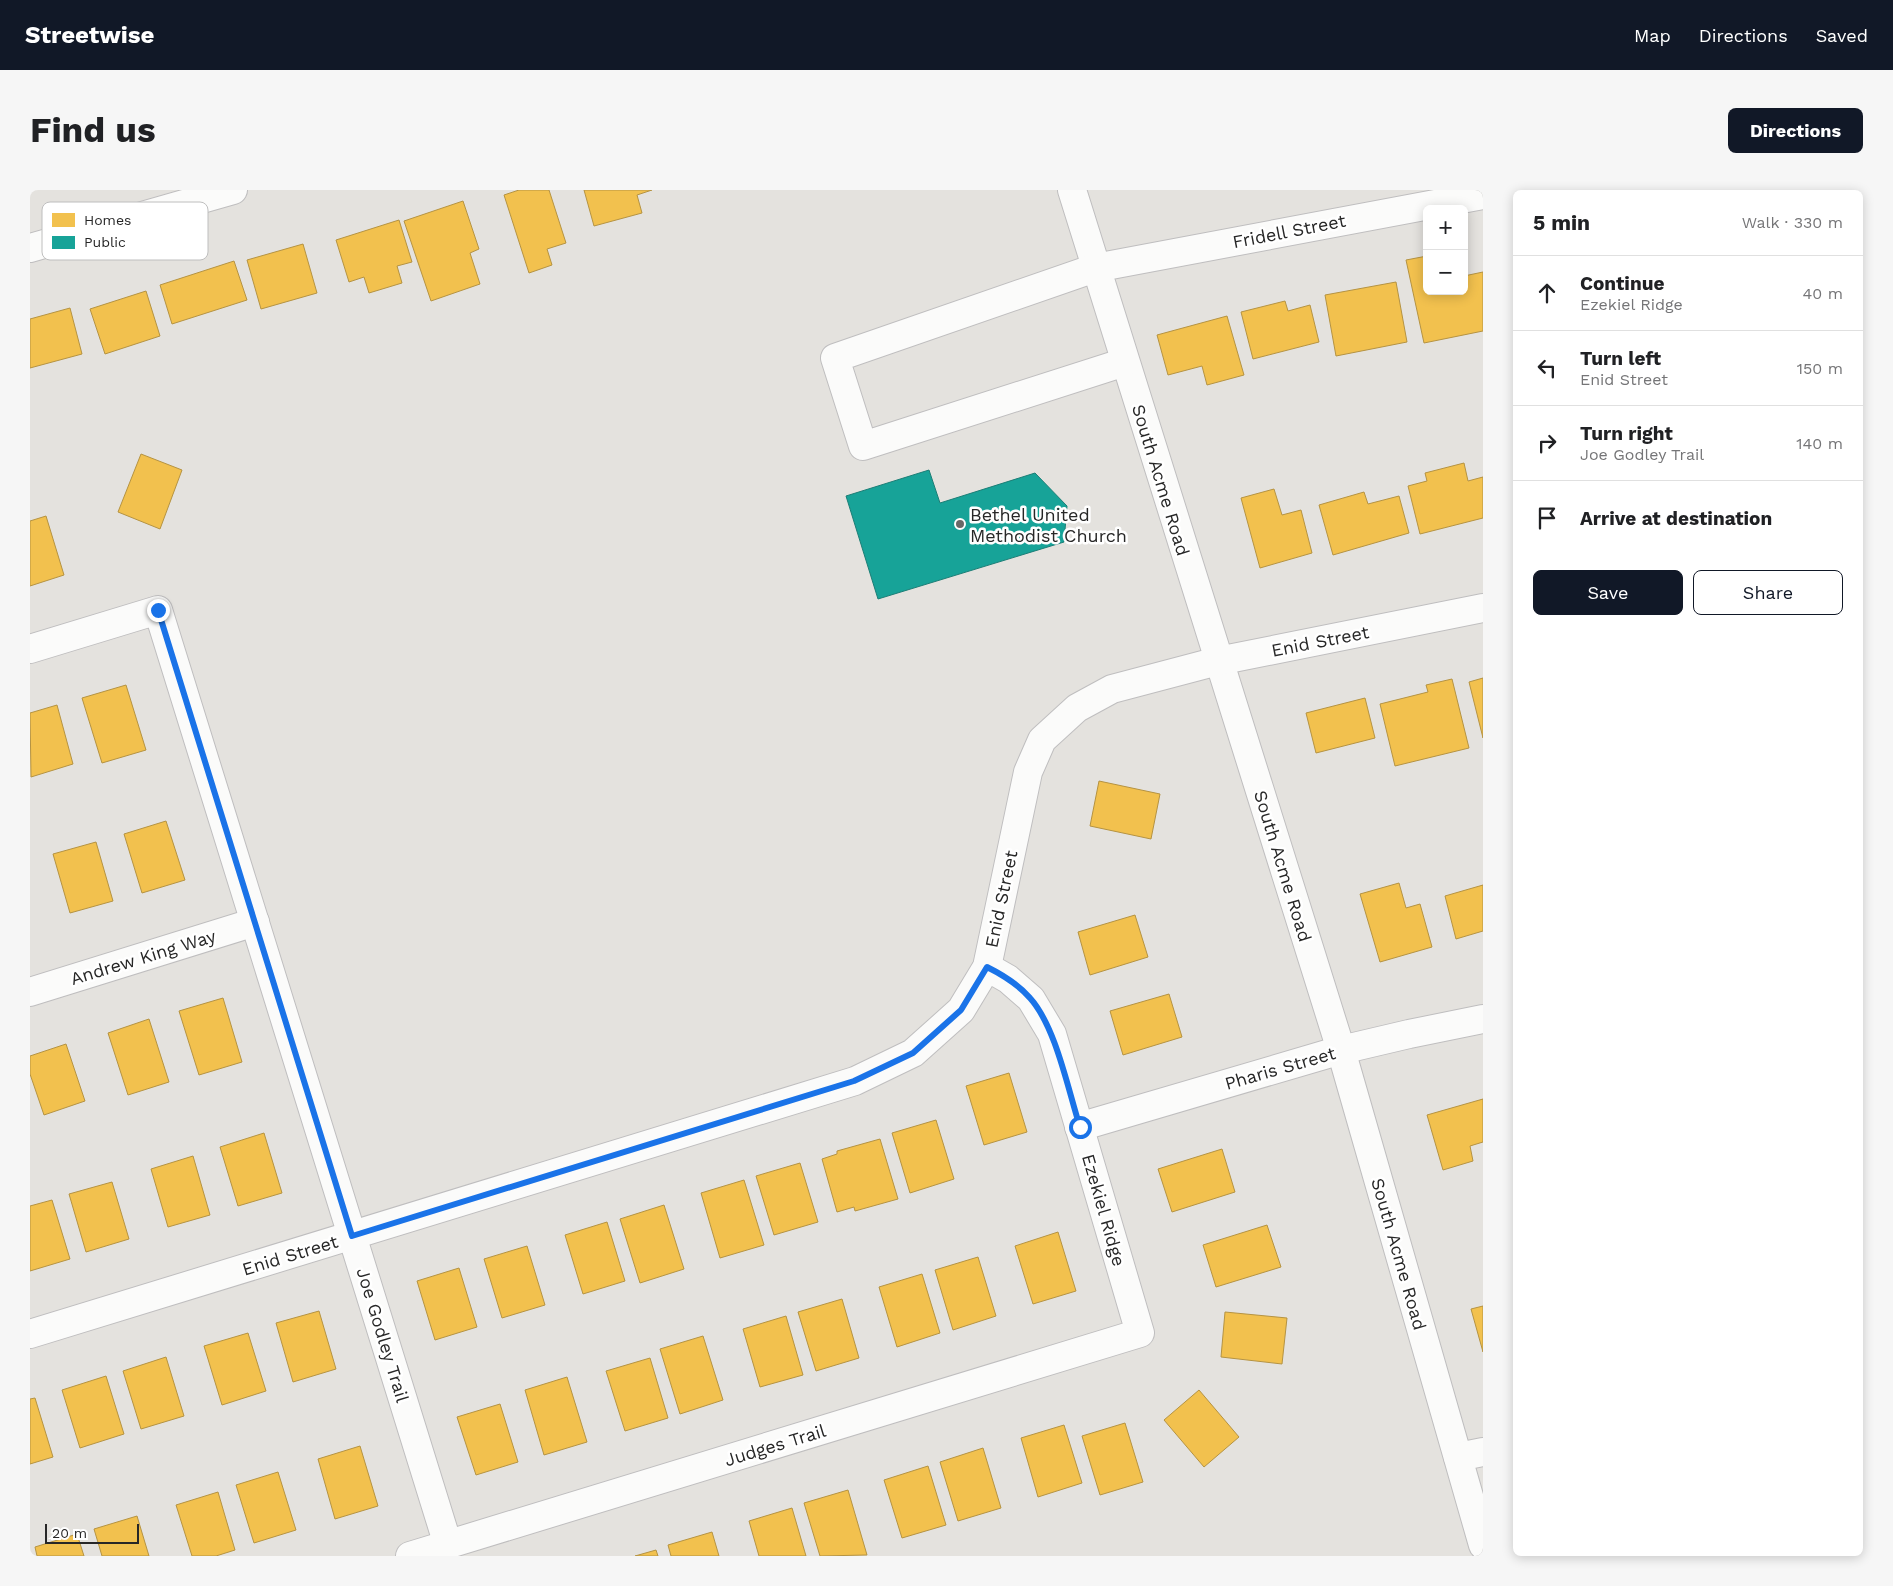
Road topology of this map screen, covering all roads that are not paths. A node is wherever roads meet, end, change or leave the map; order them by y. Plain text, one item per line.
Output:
1 (233, 190) edge
2 (1072, 190) edge
3 (1483, 194) edge
4 (191, 202) edge
5 (1095, 268) junction
6 (1125, 362) junction
7 (1483, 608) edge
8 (30, 648) edge
9 (1218, 660) junction
10 (255, 922) junction
11 (987, 967) junction
12 (30, 992) edge
13 (1483, 1019) edge
14 (1341, 1050) junction
15 (1080, 1127) junction
16 (352, 1236) junction
17 (1140, 1333) joint
18 (30, 1334) edge
19 (1470, 1455) edge
20 (448, 1544) junction
21 (1483, 1545) edge
22 (410, 1556) edge

1 - 4 street
2 - 5 street, South Acme Road
3 - 5 street, Fridell Street
5 - 6 street, South Acme Road
5 - 6 street, Fridell Street
6 - 9 street, South Acme Road
7 - 9 street, Enid Street
8 - 10 street, Joe Godley Trail
9 - 11 street, Enid Street
9 - 14 street, South Acme Road
10 - 12 street, Andrew King Way
10 - 16 street, Joe Godley Trail
11 - 15 street, Ezekiel Ridge
11 - 16 street, Enid Street
13 - 14 street, Pharis Street
14 - 15 street, Pharis Street
14 - 19 street, South Acme Road
15 - 17 street, Ezekiel Ridge
16 - 18 street, Enid Street
16 - 20 street, Joe Godley Trail
17 - 20 street, Judges Trail
19 - 21 street, South Acme Road
20 - 22 street, Judges Trail

